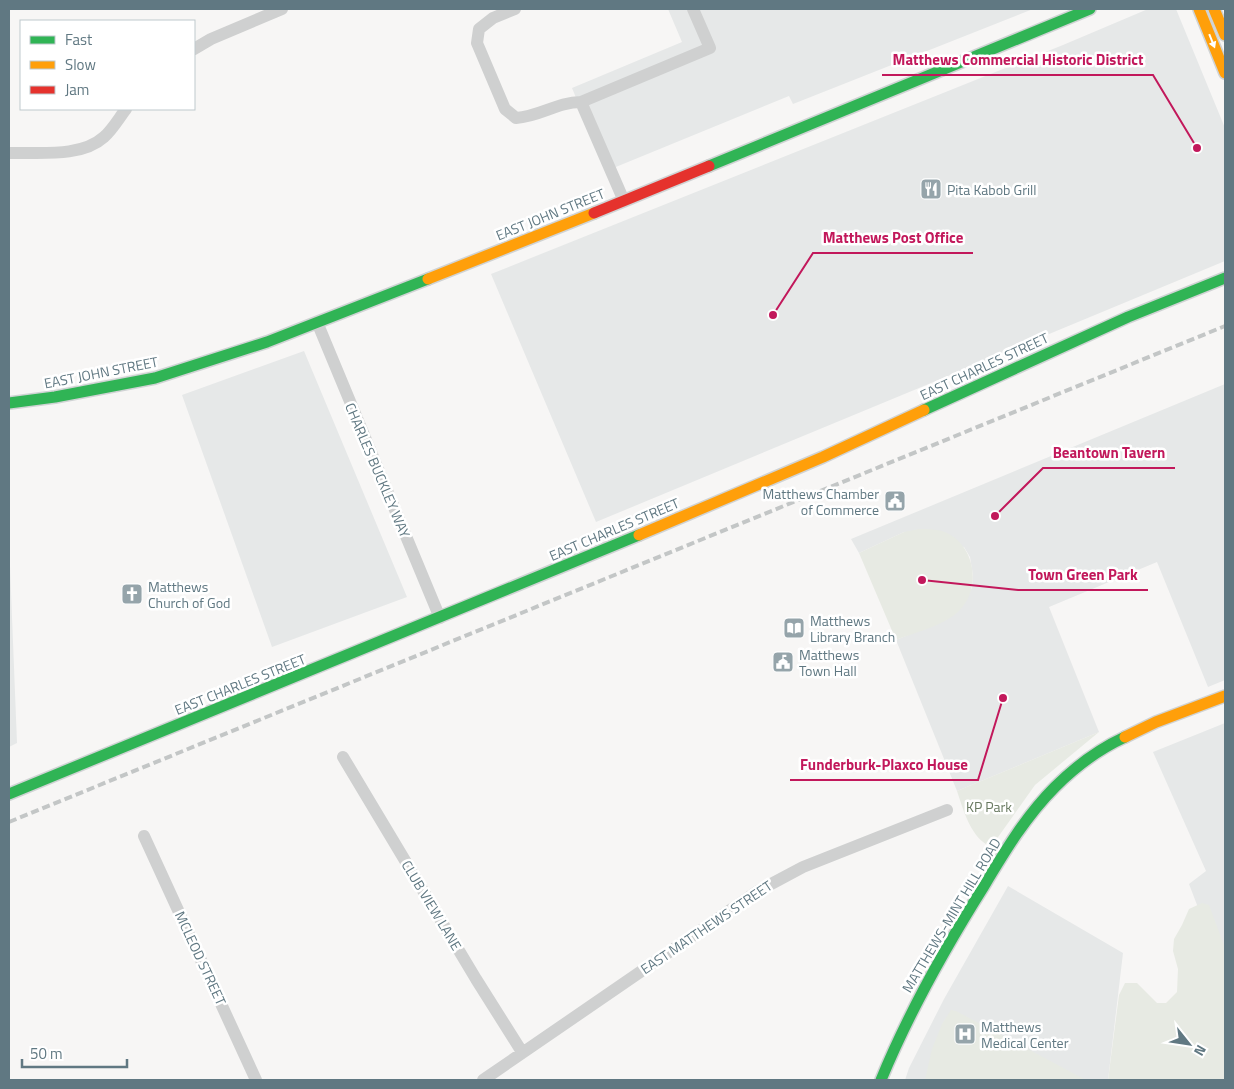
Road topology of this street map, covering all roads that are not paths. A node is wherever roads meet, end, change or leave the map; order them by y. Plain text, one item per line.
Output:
1 (282, 9) edge
2 (516, 9) edge
3 (693, 9) edge
4 (1090, 9) edge
5 (1199, 9) edge
6 (1214, 9) edge
7 (1225, 35) edge
8 (195, 48) edge
9 (1225, 74) edge
10 (581, 102) junction
11 (125, 110) edge
12 (9, 153) edge
13 (624, 201) junction
14 (1225, 278) edge
15 (317, 322) junction
16 (9, 403) edge
17 (440, 618) junction
18 (1225, 696) edge
19 (343, 757) dead end
20 (9, 794) edge
21 (947, 810) dead end
22 (144, 836) dead end
23 (522, 1052) junction
24 (256, 1080) edge
25 (483, 1080) edge
26 (881, 1080) edge

1 - 8 street
2 - 10 street
3 - 10 street
4 - 13 main road, EAST JOHN STREET
5 -> 9 main road
6 - 7 main road
10 - 13 street
11 - 12 street
13 - 15 main road, EAST JOHN STREET
14 - 17 main road, EAST CHARLES STREET
15 - 16 main road, EAST JOHN STREET
15 - 17 street, CHARLES BUCKLEY WAY
17 - 20 main road, EAST CHARLES STREET
18 - 26 main road, MATTHEWS-MINT HILL ROAD
19 - 23 street, CLUB VIEW LANE
21 - 23 street, EAST MATTHEWS STREET
22 - 24 street, MCLEOD STREET
23 - 25 street, EAST MATTHEWS STREET

